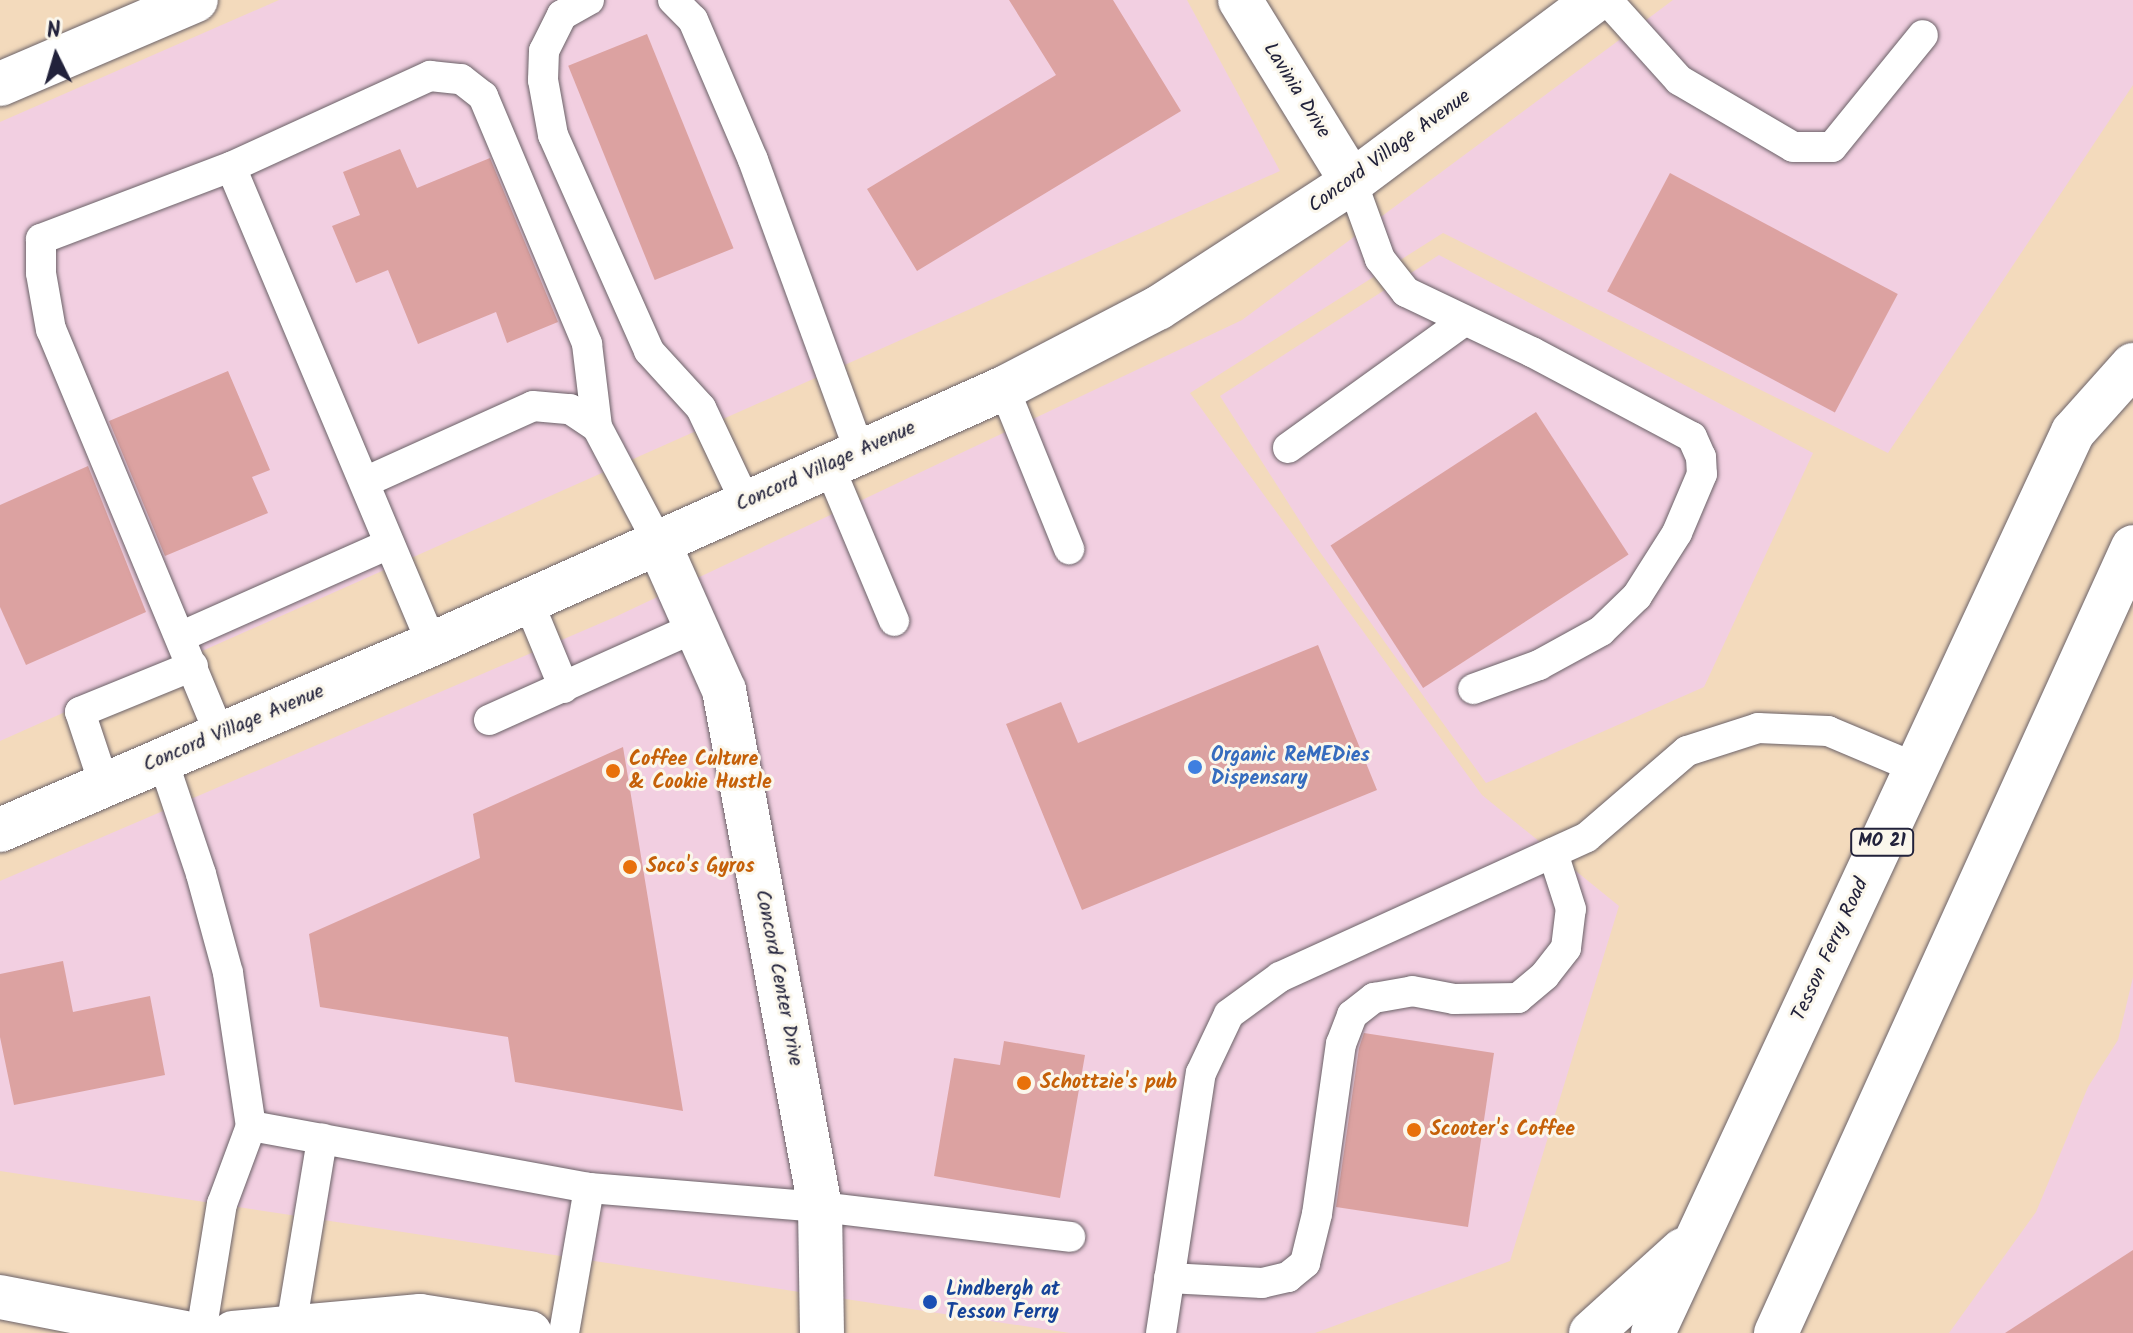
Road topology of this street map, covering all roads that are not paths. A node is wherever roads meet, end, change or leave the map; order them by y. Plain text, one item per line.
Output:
1 (196, 0) edge
2 (589, 0) edge
3 (673, 0) edge
4 (1240, 0) edge
5 (1595, 0) edge
6 (1607, 0) edge
7 (1923, 35) dead end
8 (0, 84) edge
9 (231, 167) junction
10 (1352, 182) junction
11 (1464, 321) junction
12 (2133, 365) edge
13 (1004, 388) junction
14 (597, 427) junction
15 (1288, 448) dead end
16 (845, 459) junction
17 (365, 482) junction
18 (746, 503) junction
19 (658, 542) junction
20 (389, 544) junction
21 (2133, 547) edge
22 (1069, 549) dead end
23 (528, 601) junction
24 (894, 621) dead end
25 (696, 627) junction
26 (180, 637) junction
27 (432, 644) junction
28 (193, 666) junction
29 (564, 688) junction
30 (1473, 689) dead end
31 (489, 720) dead end
32 (220, 735) junction
33 (163, 761) junction
34 (1916, 768) junction
35 (104, 784) junction
36 (0, 830) edge
37 (1553, 853) junction
38 (251, 1126) junction
39 (322, 1139) junction
40 (589, 1188) junction
41 (820, 1207) junction
42 (1070, 1237) dead end
43 (1697, 1238) junction
44 (1169, 1278) junction
45 (0, 1297) edge
46 (291, 1327) junction
47 (1783, 1327) edge
48 (185, 1333) edge
49 (201, 1333) edge
50 (233, 1333) edge
51 (530, 1333) edge
52 (564, 1333) edge
53 (822, 1333) edge
54 (1161, 1333) edge
55 (1591, 1333) edge
56 (1653, 1333) edge

1 - 8 street
2 - 18 lane
3 - 16 lane
4 - 10 street, Lavinia Drive
5 - 10 street, Concord Village Avenue
6 - 7 lane
9 - 14 lane
9 - 17 lane
9 - 26 lane
10 - 11 lane
10 - 13 street, Concord Village Avenue
11 - 15 lane
11 - 30 lane
12 - 34 street, Tesson Ferry Road / MO 21
13 - 16 street, Concord Village Avenue
13 - 22 lane
14 - 17 lane
14 - 19 lane
16 - 18 street, Concord Village Avenue
16 - 24 lane
17 - 20 lane
18 - 19 street, Concord Village Avenue
19 - 23 street, Concord Village Avenue
19 - 25 street, Concord Center Drive
20 - 26 lane
20 - 27 lane
21 - 47 street
23 - 27 street, Concord Village Avenue
23 - 29 lane
25 - 29 lane
25 - 41 street, Concord Center Drive
26 - 28 lane
27 - 32 street, Concord Village Avenue
28 - 32 lane
28 - 35 lane
29 - 31 lane
32 - 33 street, Concord Village Avenue
33 - 35 street, Concord Village Avenue
33 - 38 lane
34 - 37 lane
34 - 43 street, Tesson Ferry Road / MO 21
35 - 36 street, Concord Village Avenue
37 - 44 lane
37 - 44 lane
38 - 39 lane
38 - 49 lane
39 - 40 lane
39 - 46 lane
40 - 41 lane
40 - 52 lane
41 - 42 lane
41 - 53 street, Concord Center Drive
43 - 55 street
43 - 56 street, Tesson Ferry Road / MO 21
44 - 54 lane
45 - 48 street
46 - 50 street
46 - 51 street

